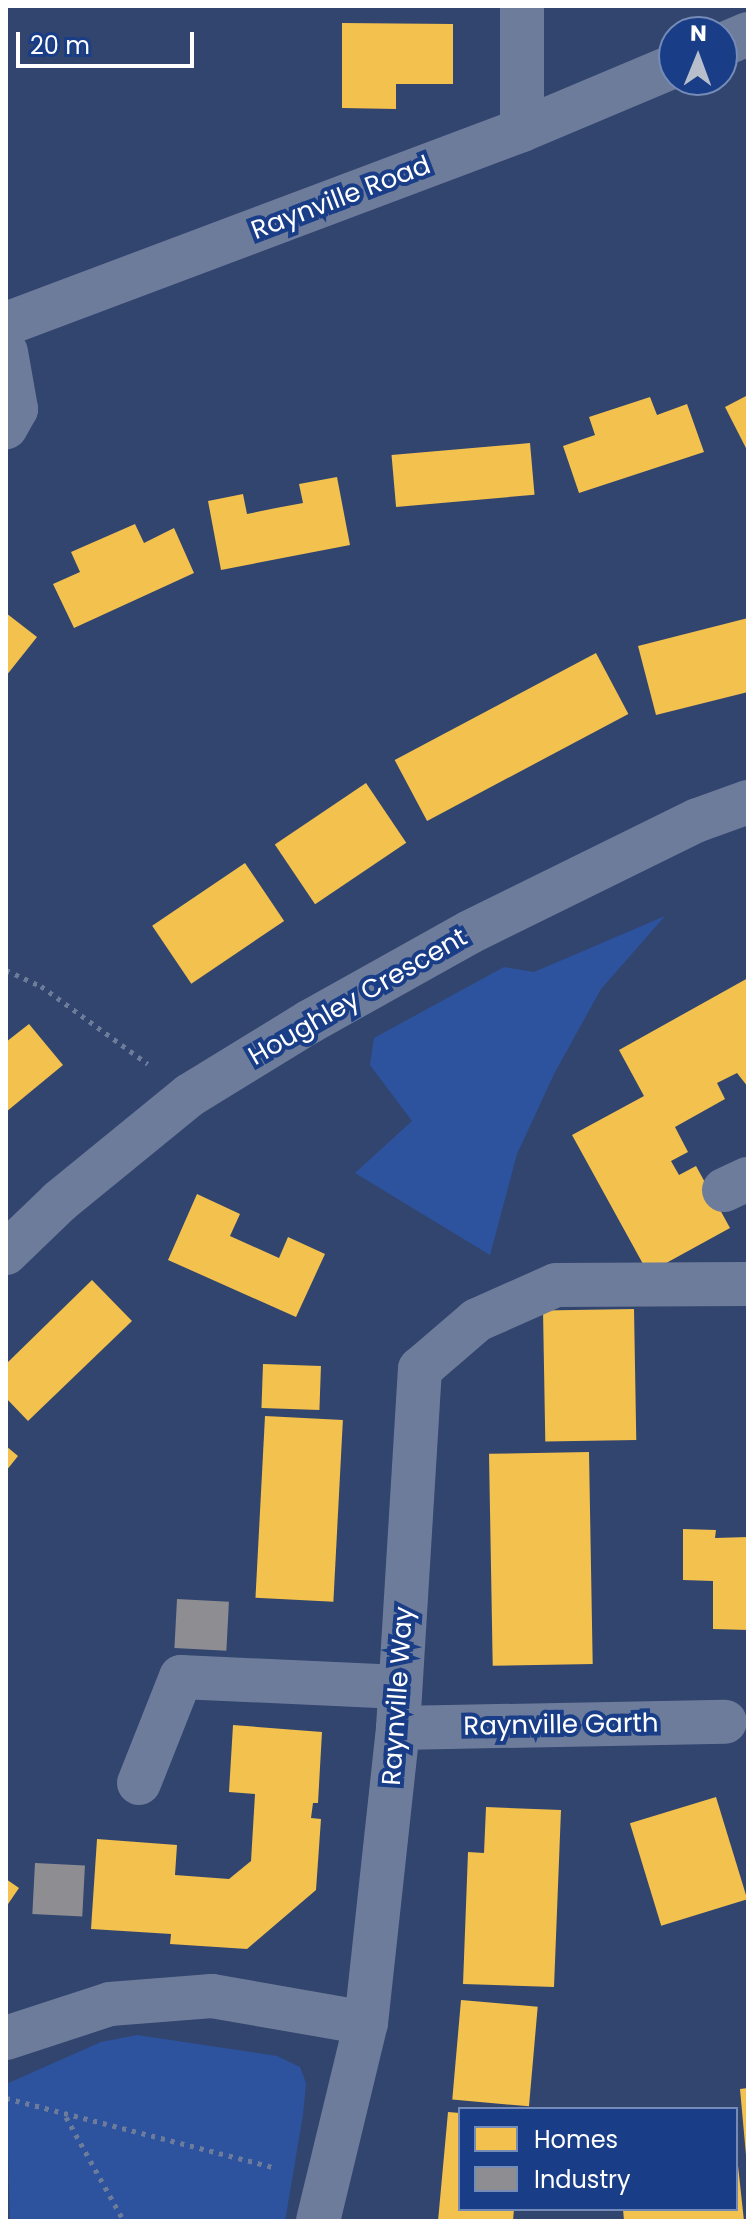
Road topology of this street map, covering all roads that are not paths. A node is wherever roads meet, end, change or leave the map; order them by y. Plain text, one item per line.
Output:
1 (522, 6) edge
2 (658, 73) edge
3 (522, 130) junction
4 (6, 324) edge
5 (6, 352) edge
6 (6, 427) edge
7 (748, 802) edge
8 (6, 1253) edge
9 (748, 1284) edge
10 (399, 1708) junction
11 (725, 1722) dead end
12 (139, 1783) dead end
13 (366, 2023) junction
14 (6, 2038) edge
15 (323, 2201) edge

1 - 3 street
2 - 3 street, Raynville Road
3 - 4 street, Raynville Road
5 - 6 street
7 - 8 street, Houghley Crescent
9 - 10 street, Raynville Way
10 - 11 street, Raynville Garth
10 - 12 street, Raynville Garth
10 - 13 street, Raynville Way
13 - 14 street
13 - 15 street, Raynville Way

